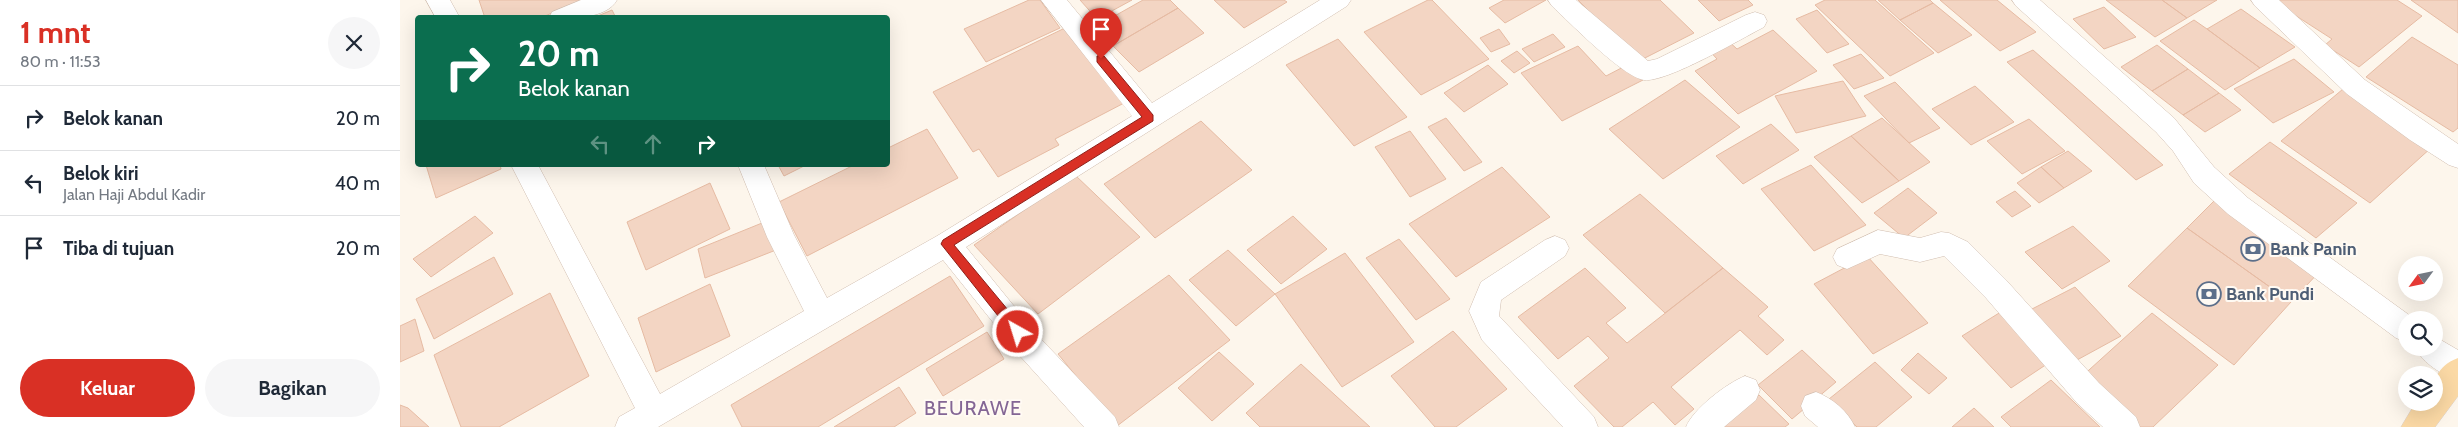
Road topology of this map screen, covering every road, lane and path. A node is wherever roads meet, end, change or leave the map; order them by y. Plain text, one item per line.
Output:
1 (438, 0) edge
2 (605, 0) edge
3 (1053, 0) edge
4 (1339, 0) edge
5 (1560, 0) edge
6 (2024, 0) edge
7 (2263, 0) edge
8 (446, 15) edge
9 (568, 15) edge
10 (1755, 21) dead end
11 (1149, 118) junction
12 (2458, 157) edge
13 (525, 167) edge
14 (752, 167) edge
15 (947, 244) junction
16 (1555, 248) dead end
17 (1847, 257) dead end
18 (821, 316) junction
19 (2398, 323) edge
20 (2442, 356) edge
21 (2458, 367) edge
22 (2458, 372) edge
23 (1744, 390) dead end
24 (1816, 406) dead end
25 (642, 420) edge
26 (1104, 427) edge
27 (1583, 427) edge
28 (1701, 427) edge
29 (1840, 427) edge
30 (2125, 427) edge
31 (2416, 427) edge

1 - 8 street
2 - 9 street
3 - 11 street
4 - 11 street
5 - 10 street
6 - 19 street
7 - 12 street
11 - 15 street
13 - 25 street
14 - 18 street
15 - 18 street
15 - 26 street
16 - 27 street
17 - 30 street
18 - 25 street
20 - 21 street
22 - 31 main road
23 - 28 street
24 - 29 street

